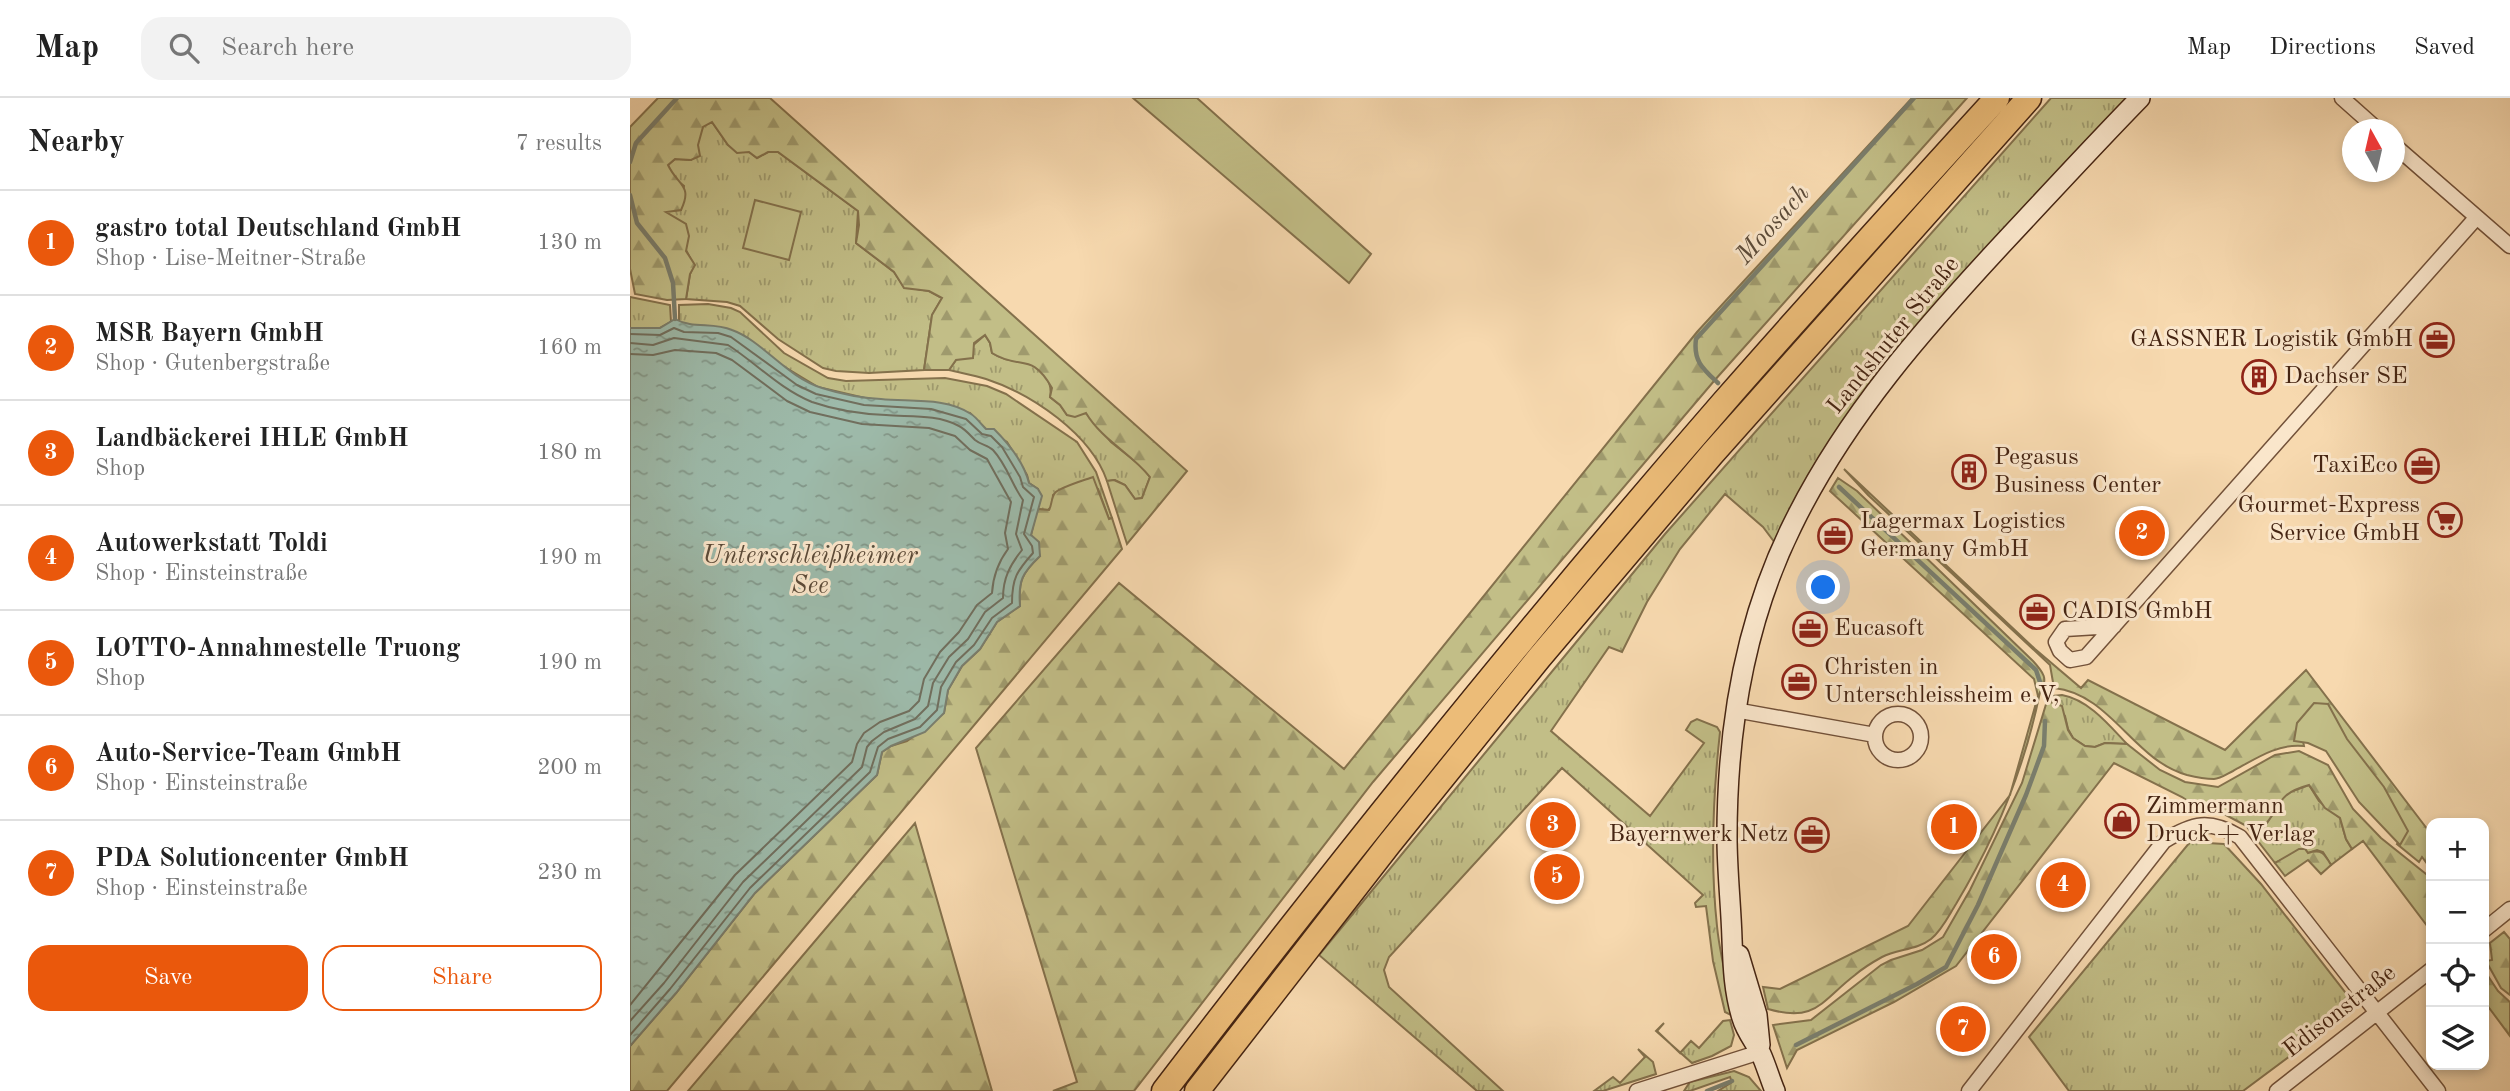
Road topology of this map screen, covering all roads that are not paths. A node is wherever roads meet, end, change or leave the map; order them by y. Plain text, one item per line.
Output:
1 (1997, 98) edge
2 (2029, 98) edge
3 (2140, 98) edge
4 (2342, 98) edge
5 (2366, 119) edge
6 (2405, 154) edge
7 (2476, 218) junction
8 (2510, 246) edge
9 (2114, 626) dead end
10 (1735, 710) junction
11 (1875, 735) dead end
12 (2510, 909) edge
13 (2489, 926) edge
14 (2426, 974) edge
15 (2377, 1012) junction
16 (1760, 1052) junction
17 (1164, 1091) edge
18 (1197, 1091) edge
19 (1637, 1091) edge
20 (1775, 1091) edge
21 (1969, 1091) edge
22 (2277, 1091) edge
23 (2438, 1091) edge

1 - 17 highway
2 - 18 highway
3 - 10 main road, Landshuter Straße
4 - 5 street
6 - 7 street
7 - 8 street
7 - 9 street
10 - 11 street
10 - 16 main road, Landshuter Straße
12 - 13 street
14 - 15 street, Edisonstraße
15 - 21 street
15 - 22 street, Edisonstraße
15 - 23 street
16 - 19 street
16 - 20 main road, Landshuter Straße

